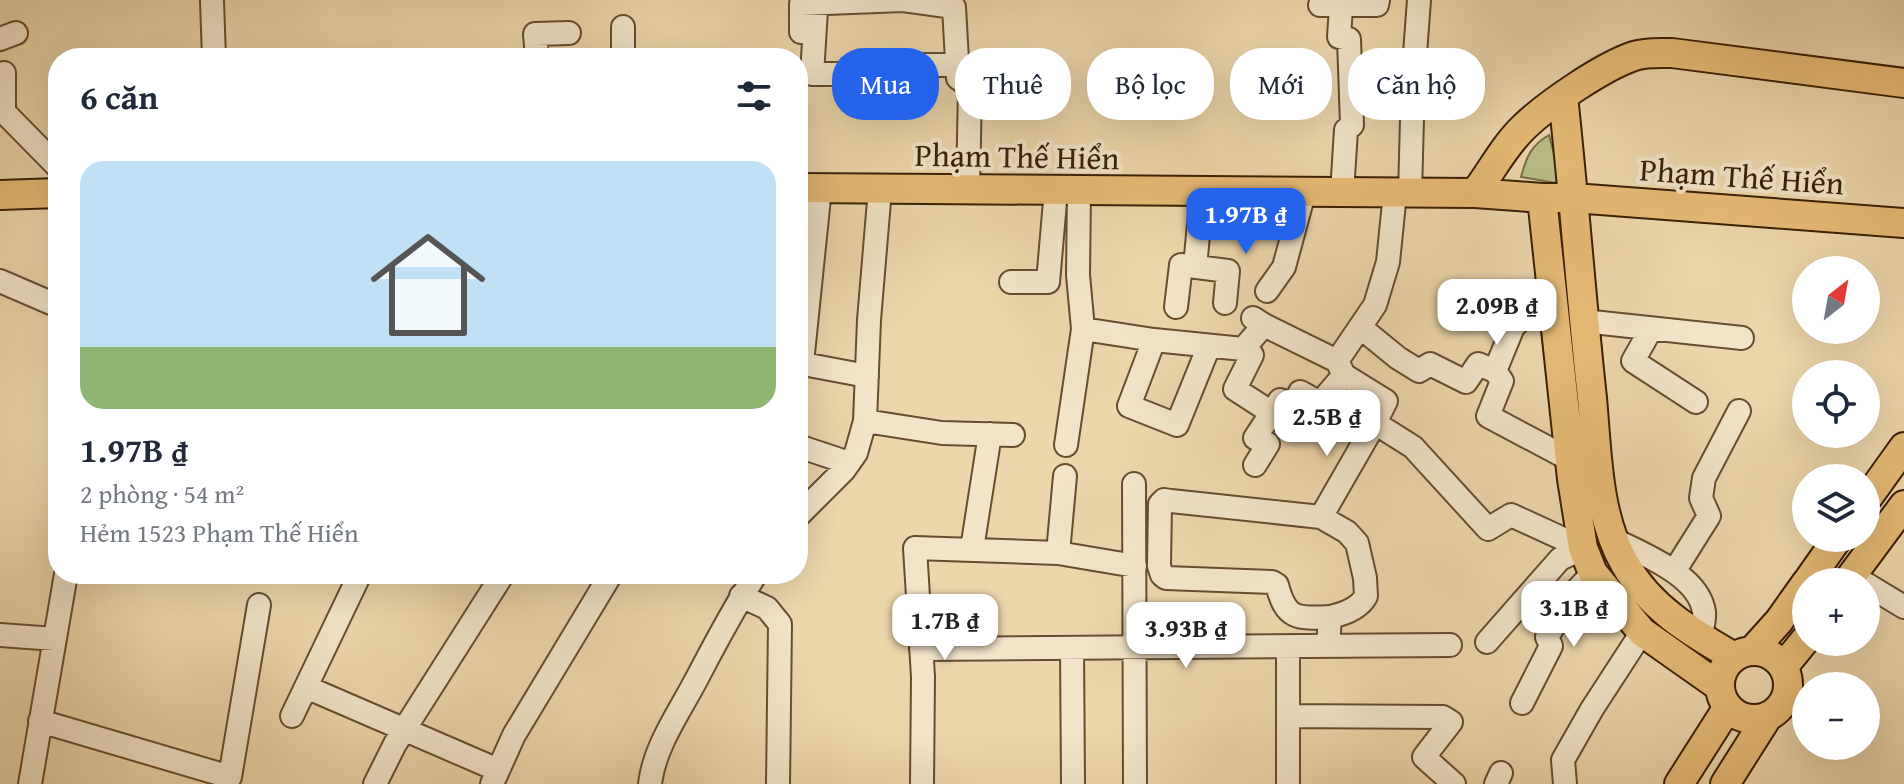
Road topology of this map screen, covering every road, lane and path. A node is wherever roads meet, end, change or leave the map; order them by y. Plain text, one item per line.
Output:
1 (1378, 0) edge
2 (1419, 0) edge
3 (212, 1) edge
4 (816, 3) junction
5 (623, 27) dead end
6 (801, 32) dead end
7 (569, 33) dead end
8 (214, 48) edge
9 (536, 48) edge
10 (623, 48) edge
11 (957, 48) edge
12 (955, 65) edge
13 (4, 73) dead end
14 (1904, 83) edge
15 (1563, 96) junction
16 (969, 120) edge
17 (48, 157) edge
18 (809, 188) edge
19 (880, 189) junction
20 (968, 190) junction
21 (1068, 190) junction
22 (1202, 192) junction
23 (48, 193) edge
24 (1304, 193) junction
25 (1342, 193) junction
26 (1475, 193) junction
27 (1403, 194) junction
28 (0, 195) edge
29 (1542, 198) junction
30 (1574, 198) junction
31 (1904, 223) edge
32 (1195, 267) junction
33 (0, 281) edge
34 (1011, 282) dead end
35 (1267, 291) dead end
36 (1551, 292) junction
37 (48, 302) edge
38 (1225, 303) dead end
39 (1176, 307) dead end
40 (1583, 321) junction
41 (1360, 327) junction
42 (1083, 329) junction
43 (1651, 329) junction
44 (1742, 338) dead end
45 (1154, 340) junction
46 (1209, 346) junction
47 (1243, 349) junction
48 (808, 365) edge
49 (1340, 368) junction
50 (1495, 371) junction
51 (867, 376) junction
52 (1696, 402) dead end
53 (1739, 411) dead end
54 (1272, 413) junction
55 (865, 421) junction
56 (1375, 423) junction
57 (1066, 445) dead end
58 (1904, 447) edge
59 (808, 449) edge
60 (849, 463) junction
61 (1255, 465) dead end
62 (1570, 469) junction
63 (1600, 475) junction
64 (1065, 476) dead end
65 (1880, 480) edge
66 (1134, 484) dead end
67 (808, 506) edge
68 (1321, 517) junction
69 (1900, 517) edge
70 (1613, 539) junction
71 (972, 549) junction
72 (1058, 553) junction
73 (1159, 554) junction
74 (1134, 560) junction
75 (1588, 561) junction
76 (1866, 568) edge
77 (1675, 570) junction
78 (64, 584) edge
79 (355, 584) edge
80 (497, 584) edge
81 (605, 584) edge
82 (749, 584) edge
83 (1880, 594) edge
84 (741, 596) junction
85 (1792, 602) edge
86 (259, 605) dead end
87 (1904, 607) edge
88 (1330, 617) junction
89 (1642, 632) junction
90 (0, 635) edge
91 (1700, 637) junction
92 (55, 639) junction
93 (1487, 642) dead end
94 (1450, 645) dead end
95 (1792, 645) edge
96 (1328, 646) junction
97 (1288, 647) junction
98 (1072, 648) junction
99 (1135, 648) junction
100 (921, 649) junction
101 (1761, 659) junction
102 (306, 687) junction
103 (1724, 697) junction
104 (1522, 703) dead end
105 (292, 716) dead end
106 (1288, 716) junction
107 (1768, 716) junction
108 (40, 721) junction
109 (405, 729) junction
110 (495, 777) edge
111 (30, 784) edge
112 (375, 784) edge
113 (650, 784) edge
114 (778, 784) edge
115 (922, 784) edge
116 (1073, 784) edge
117 (1135, 784) edge
118 (1288, 784) edge
119 (1454, 784) edge
120 (1565, 784) edge
121 (1679, 784) edge
122 (1725, 784) edge

1 - 25 street
2 - 27 street
3 - 8 street
4 - 6 street
4 - 11 street
4 - 12 street
5 - 10 street
7 - 9 street
13 - 17 street
14 - 15 main road
15 - 26 main road
15 - 30 main road
16 - 20 street
18 - 19 main road, Phạm Thế Hiển
19 - 20 main road, Phạm Thế Hiển
19 - 51 street
20 - 21 main road, Phạm Thế Hiển
21 - 22 main road, Phạm Thế Hiển
21 - 34 street
21 - 42 street
22 - 24 main road, Phạm Thế Hiển
22 - 32 street
23 - 28 main road
24 - 25 main road, Phạm Thế Hiển
24 - 35 street
25 - 27 main road, Phạm Thế Hiển
26 - 27 main road, Phạm Thế Hiển
26 - 29 main road, Phạm Thế Hiển
27 - 41 street
29 - 30 main road, Phạm Thế Hiển
29 - 36 main road
30 - 31 main road, Phạm Thế Hiển
30 - 40 main road
32 - 38 street
32 - 39 street
33 - 37 street
36 - 50 street
36 - 62 main road
40 - 43 street
40 - 63 main road
41 - 49 street
41 - 50 street
42 - 45 street
42 - 57 street
43 - 44 street
43 - 52 street
45 - 46 street
45 - 46 street
46 - 47 street
47 - 49 street
47 - 54 street
48 - 51 street
49 - 54 street
49 - 56 street
50 - 62 street
51 - 55 street
53 - 77 street
54 - 61 street
55 - 60 street
55 - 71 street
56 - 68 street
56 - 75 street
58 - 65 main road
59 - 60 street
60 - 67 street
62 - 63 main road
62 - 75 main road
63 - 70 main road
64 - 72 street
66 - 74 street
68 - 73 street
68 - 88 street
69 - 76 main road
70 - 77 street
70 - 91 main road
71 - 72 street
71 - 100 street
72 - 74 street
73 - 74 street
73 - 88 street
74 - 99 street
75 - 89 main road
75 - 93 street
75 - 104 street
77 - 91 street
78 - 92 street
79 - 102 street
80 - 109 street
81 - 110 street
82 - 84 street
83 - 87 street
84 - 113 street
84 - 114 street
85 - 101 main road
86 - 108 street
88 - 96 street
89 - 103 main road
89 - 120 street
90 - 92 street
91 - 101 main road
92 - 108 street
94 - 96 street
95 - 101 main road
96 - 97 street
97 - 99 street
97 - 106 street
98 - 99 street
98 - 100 street
98 - 116 street
99 - 117 street
100 - 115 street
101 - 103 main road
101 - 107 main road
102 - 105 street
102 - 109 street
103 - 107 main road
103 - 121 main road
106 - 118 street
106 - 119 street
107 - 122 main road
108 - 111 street
109 - 110 street
109 - 112 street

